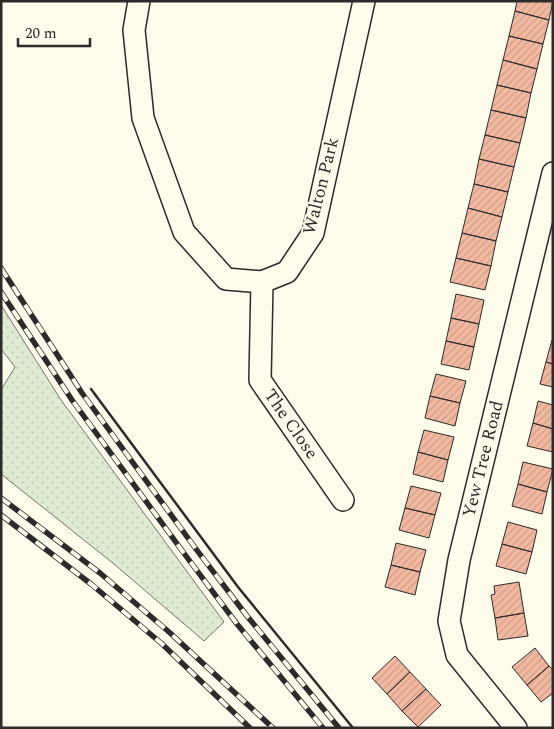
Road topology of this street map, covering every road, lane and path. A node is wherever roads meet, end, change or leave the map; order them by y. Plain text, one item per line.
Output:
1 (139, 1) edge
2 (364, 1) edge
3 (553, 174) edge
4 (262, 282) junction
5 (343, 500) dead end
6 (516, 728) edge

1 - 4 street, Walton Park
2 - 4 street, Walton Park
3 - 6 street, Yew Tree Road
4 - 5 street, The Close

